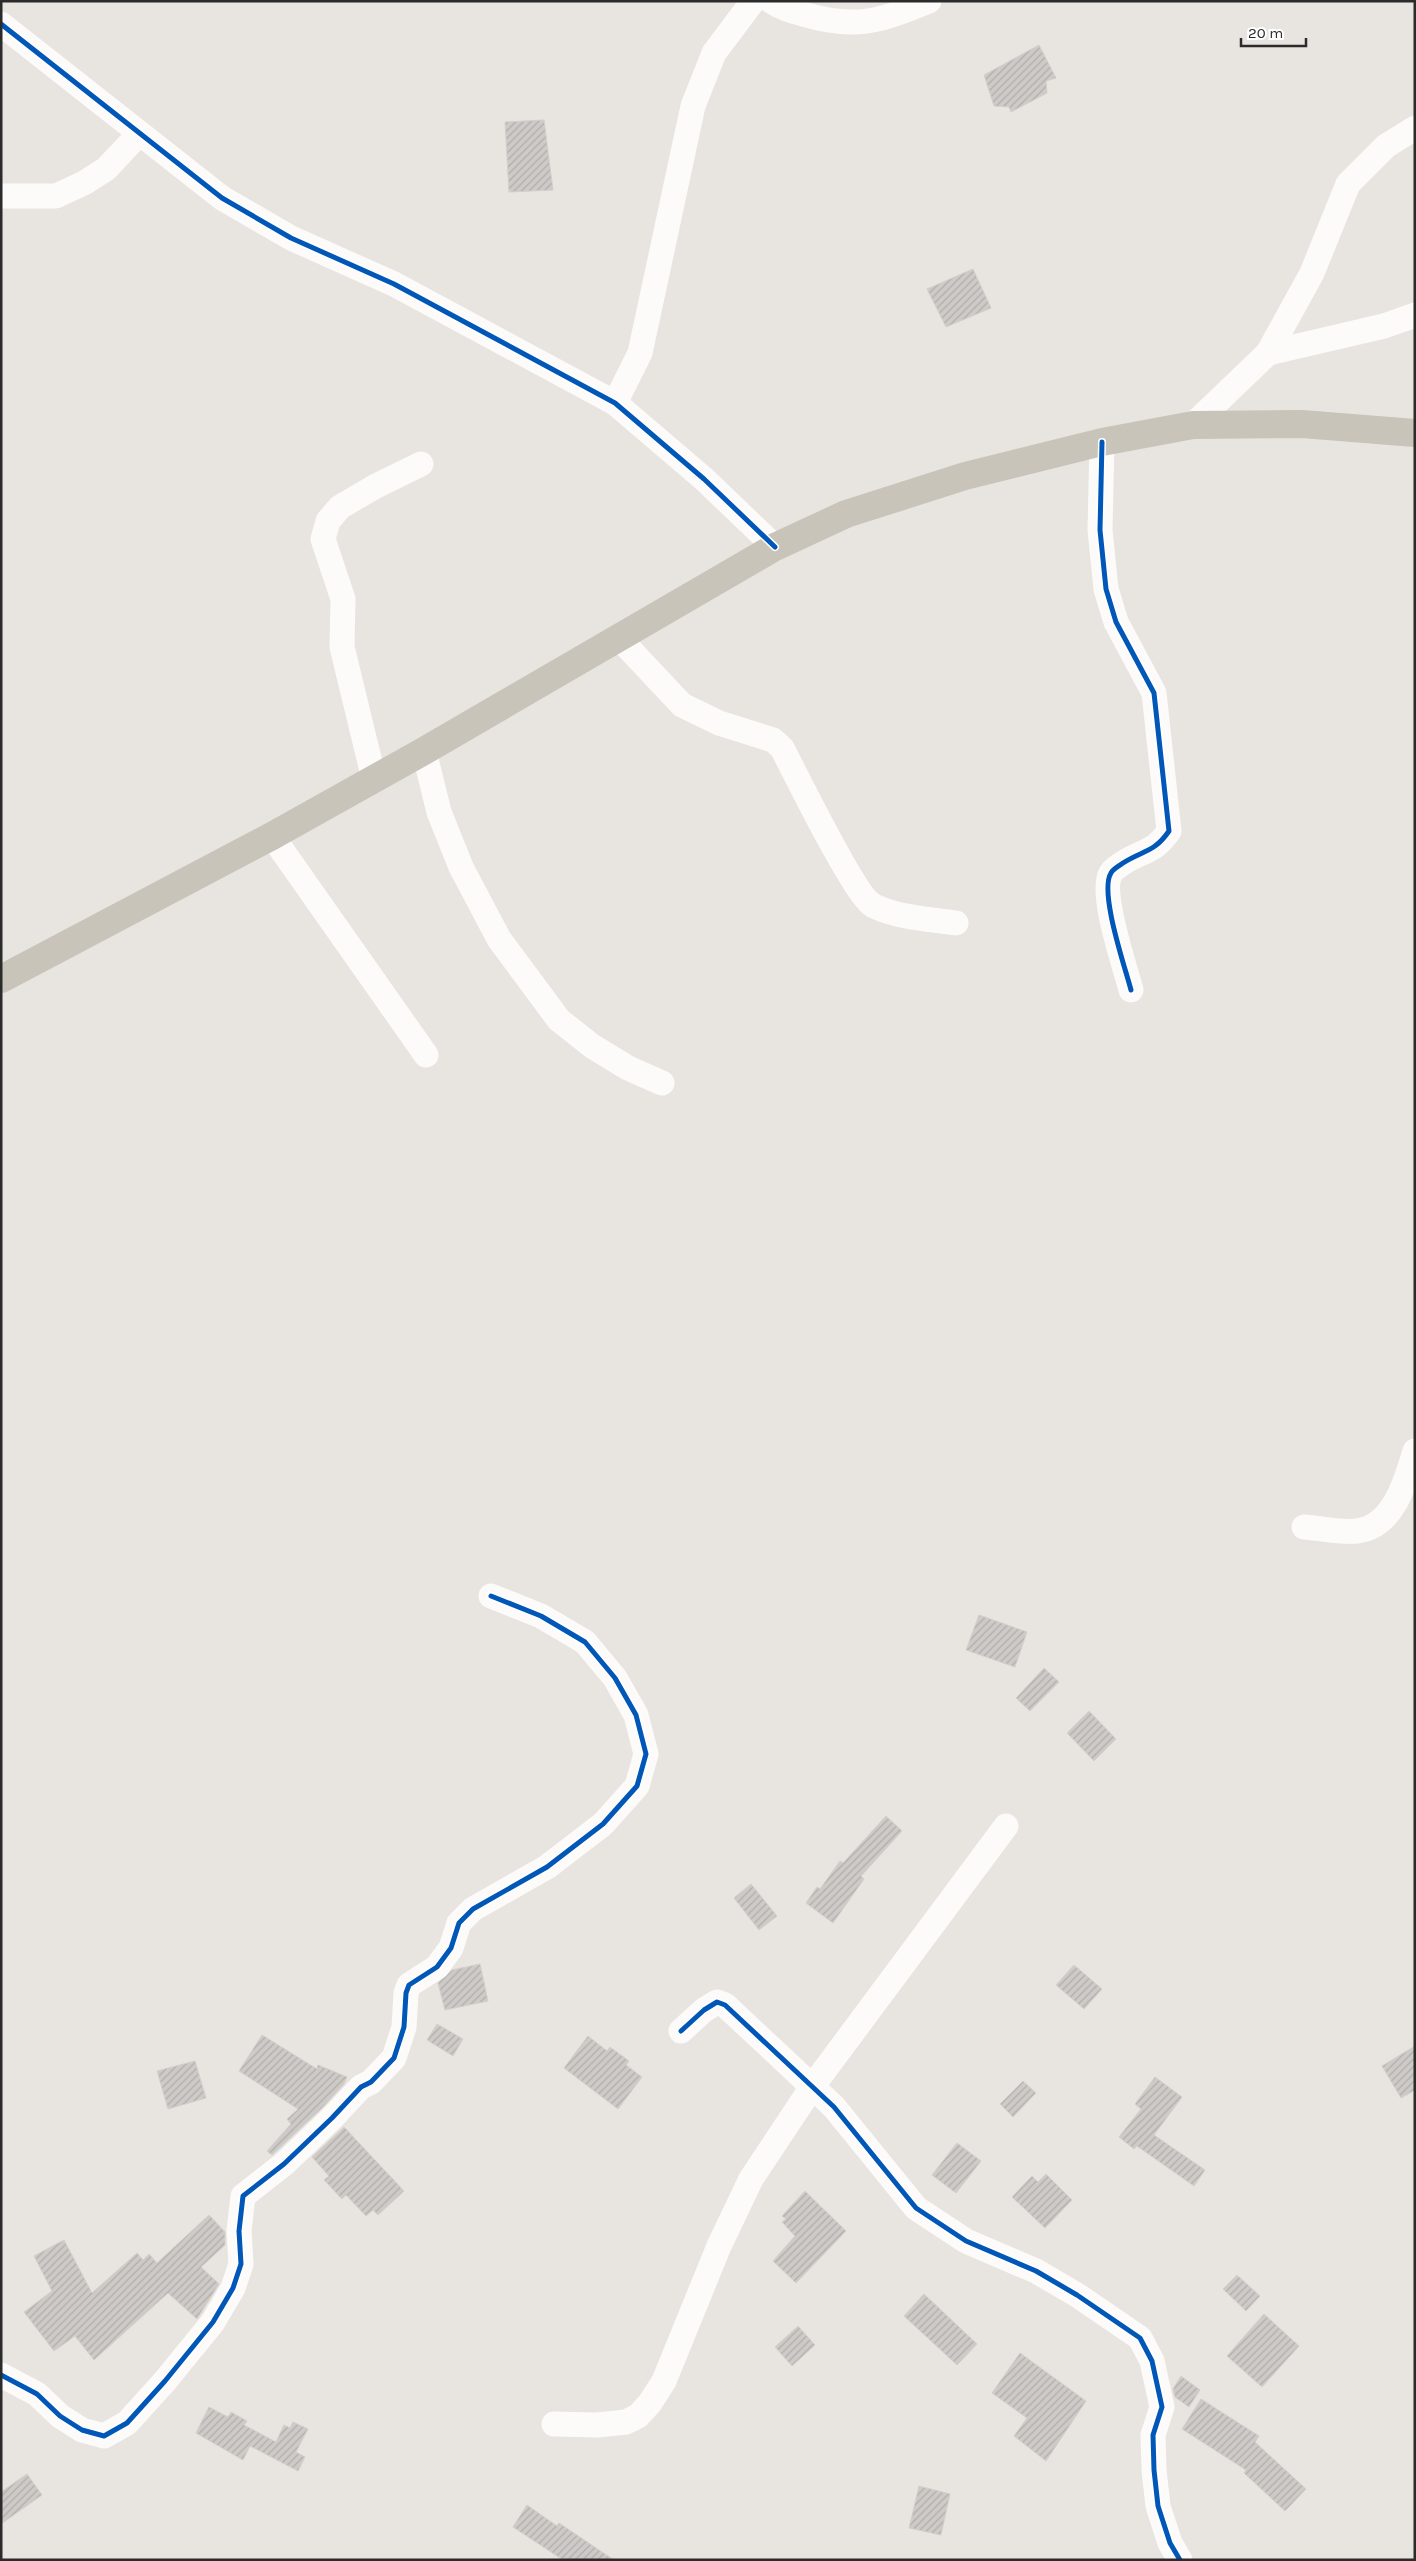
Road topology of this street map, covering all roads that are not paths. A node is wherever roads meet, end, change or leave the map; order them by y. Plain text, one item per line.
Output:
1 (753, 1) edge
2 (771, 1) edge
3 (929, 1) edge
4 (1, 24) edge
5 (1415, 128) edge
6 (139, 134) junction
7 (1, 196) edge
8 (1415, 315) edge
9 (1268, 353) junction
10 (615, 403) junction
11 (1193, 425) junction
12 (1415, 433) edge
13 (1102, 442) junction
14 (421, 464) dead end
15 (775, 547) junction
16 (619, 638) junction
17 (424, 751) junction
18 (374, 779) junction
19 (272, 836) junction
20 (956, 923) dead end
21 (1, 979) edge
22 (1131, 990) dead end
23 (426, 1055) dead end
24 (662, 1084) dead end
25 (1415, 1451) edge
26 (1304, 1527) dead end
27 (490, 1596) dead end
28 (1006, 1826) dead end
29 (682, 2030) dead end
30 (812, 2087) junction
31 (1, 2375) edge
32 (554, 2424) dead end
33 (1180, 2560) edge

1 - 10 street
2 - 3 street
4 - 6 street
5 - 9 street
6 - 7 street
6 - 10 street
8 - 9 street
9 - 11 street
10 - 15 street
11 - 12 main road
11 - 13 main road
13 - 15 main road
13 - 22 street
14 - 18 street
15 - 16 main road
16 - 17 main road
16 - 20 street
17 - 18 main road
17 - 24 street
18 - 19 main road
19 - 21 main road
19 - 23 street
25 - 26 street
27 - 31 street
28 - 30 street
29 - 30 street
30 - 32 street
30 - 33 street

